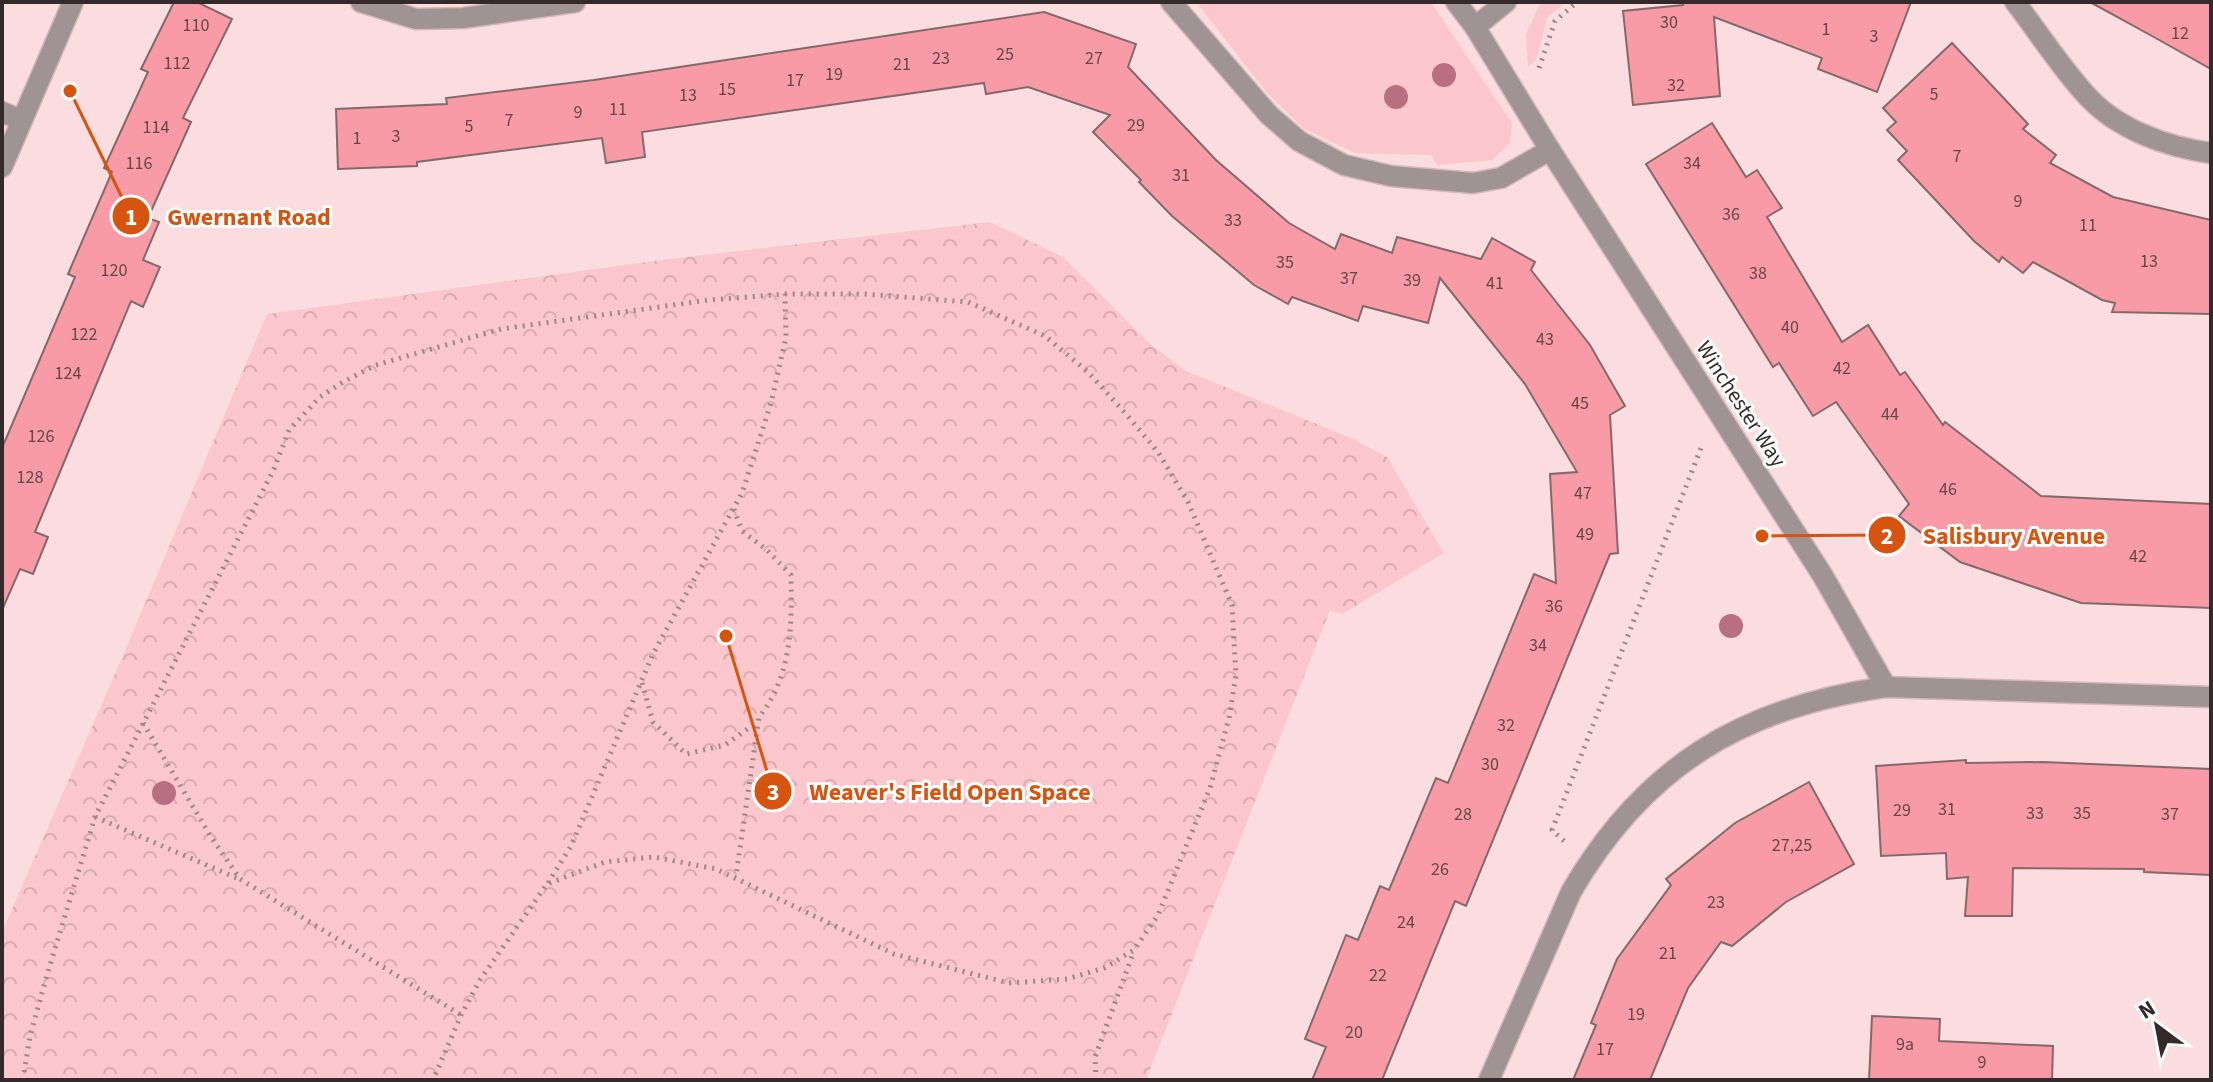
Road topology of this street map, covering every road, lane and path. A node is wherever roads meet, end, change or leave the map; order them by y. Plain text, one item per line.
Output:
1 (73, 2) edge
2 (361, 2) edge
3 (575, 2) edge
4 (1171, 2) edge
5 (1456, 2) edge
6 (1506, 2) edge
7 (1577, 2) edge
8 (2015, 2) edge
9 (1475, 27) junction
10 (1513, 89) junction
11 (11, 116) edge
12 (1550, 150) junction
13 (2211, 153) edge
14 (2, 167) edge
15 (785, 294) junction
16 (1729, 429) junction
17 (733, 508) junction
18 (642, 681) junction
19 (1886, 687) junction
20 (2211, 697) edge
21 (758, 721) junction
22 (143, 722) junction
23 (95, 817) junction
24 (1588, 864) junction
25 (736, 876) junction
26 (240, 879) junction
27 (547, 884) junction
28 (1134, 950) junction
29 (461, 1015) junction
30 (23, 1080) edge
31 (433, 1080) edge
32 (1096, 1080) edge
33 (1489, 1080) edge

1 - 11 street
2 - 3 street
4 - 12 street
5 - 9 street, Winchester Way
6 - 9 street
7 - 10 path
8 - 13 street
9 - 10 street, Winchester Way
10 - 12 street, Winchester Way
11 - 14 street
12 - 16 street, Winchester Way
15 - 17 path
15 - 22 path
15 - 28 path
16 - 19 street, Winchester Way
16 - 24 path
17 - 18 path
17 - 21 path
18 - 21 path
18 - 27 path
19 - 20 street
19 - 24 street
21 - 25 path
22 - 23 path
22 - 26 path
23 - 26 path
23 - 30 path
24 - 33 street
25 - 27 path
25 - 28 path
26 - 29 path
27 - 29 path
28 - 32 path
29 - 31 path

